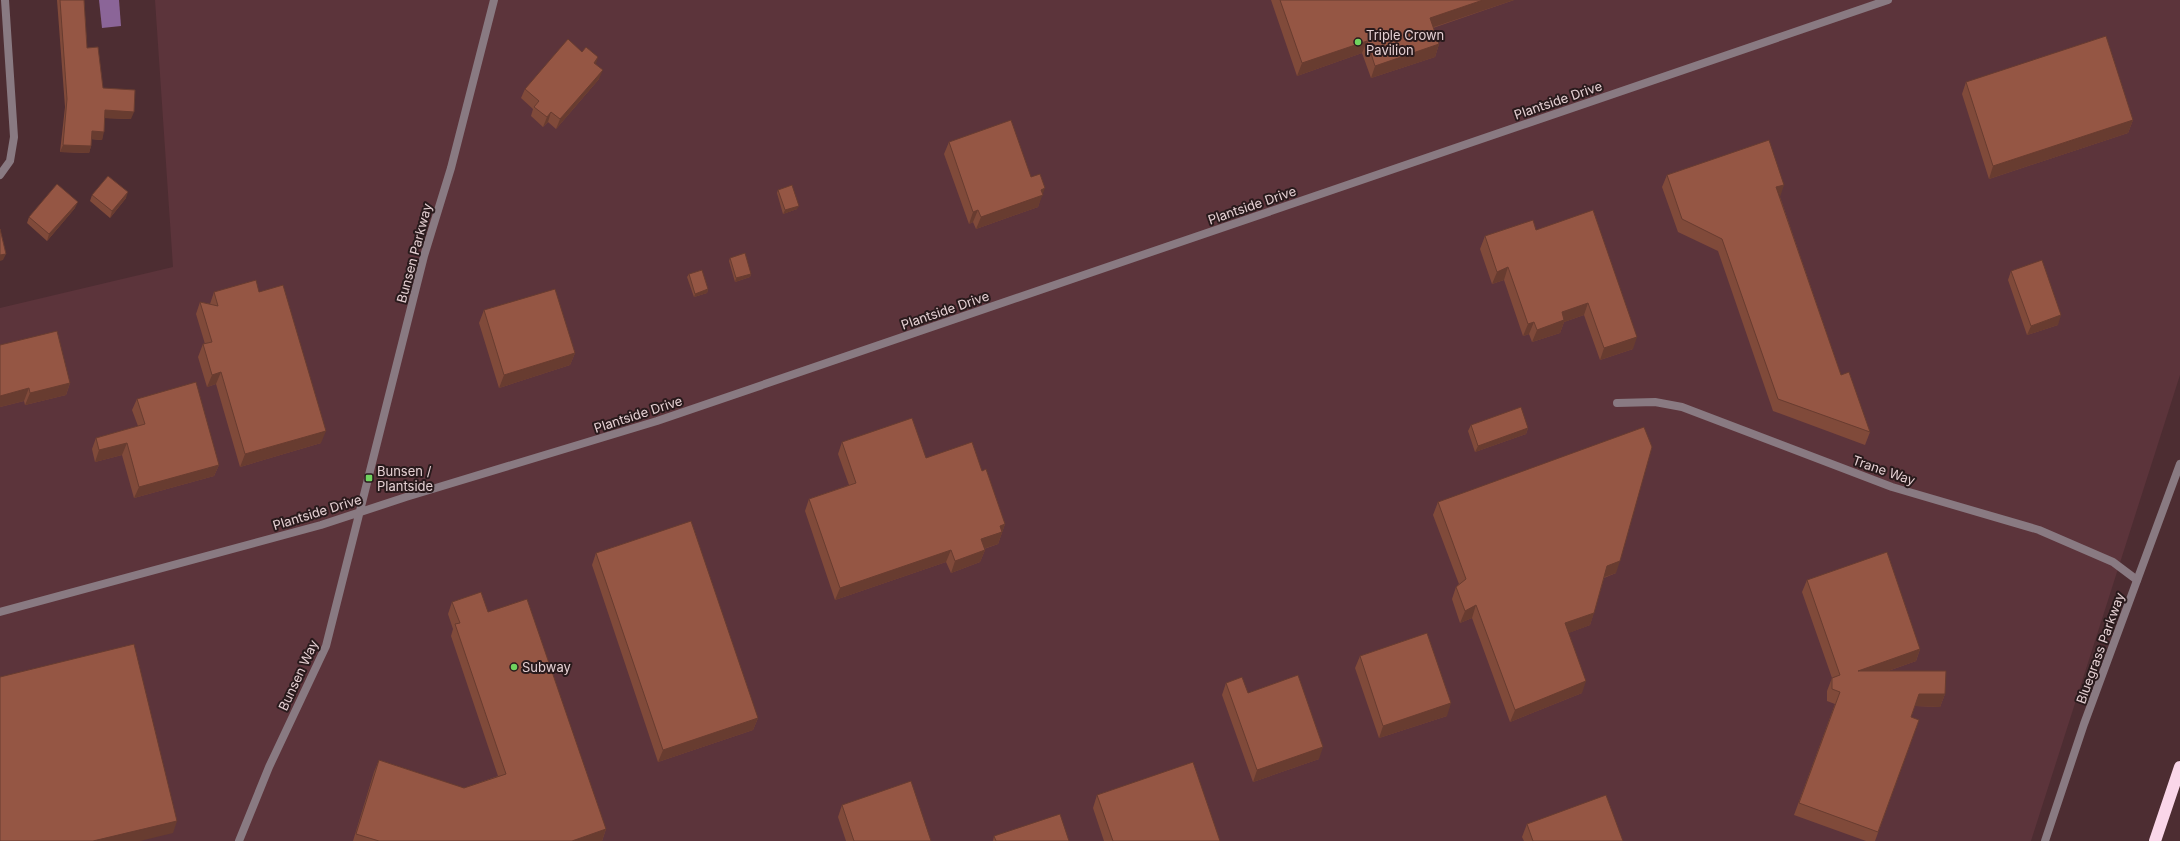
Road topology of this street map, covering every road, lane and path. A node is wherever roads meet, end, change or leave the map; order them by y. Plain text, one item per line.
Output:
1 (5, 0) edge
2 (494, 0) edge
3 (1888, 0) edge
4 (0, 175) edge
5 (1617, 403) dead end
6 (2180, 464) edge
7 (359, 513) junction
8 (2137, 580) junction
9 (0, 612) edge
10 (2180, 767) edge
11 (239, 841) edge
12 (2045, 841) edge
13 (2155, 841) edge

1 - 4 street
2 - 7 street, Bunsen Parkway
3 - 7 street, Plantside Drive
5 - 8 street, Trane Way
6 - 8 street, Bluegrass Parkway
7 - 9 street, Plantside Drive
7 - 11 street, Bunsen Way
8 - 12 street, Bluegrass Parkway
10 - 13 highway

